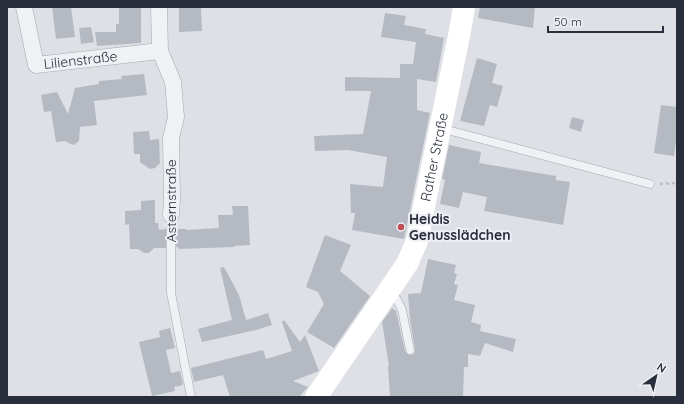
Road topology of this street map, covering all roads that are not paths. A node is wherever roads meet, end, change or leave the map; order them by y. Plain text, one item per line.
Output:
1 (24, 7) edge
2 (159, 7) edge
3 (464, 7) edge
4 (160, 51) junction
5 (440, 128) junction
6 (650, 184) road end
7 (171, 215) joint
8 (391, 288) junction
9 (410, 350) dead end
10 (192, 397) edge
11 (316, 397) edge

1 - 4 street, Lilienstraße
2 - 4 street, Asternstraße
3 - 5 street, Rather Straße
4 - 7 street, Asternstraße
5 - 6 lane
5 - 8 street, Rather Straße
7 - 10 lane, Asternstraße
8 - 9 lane
8 - 11 street, Rather Straße

